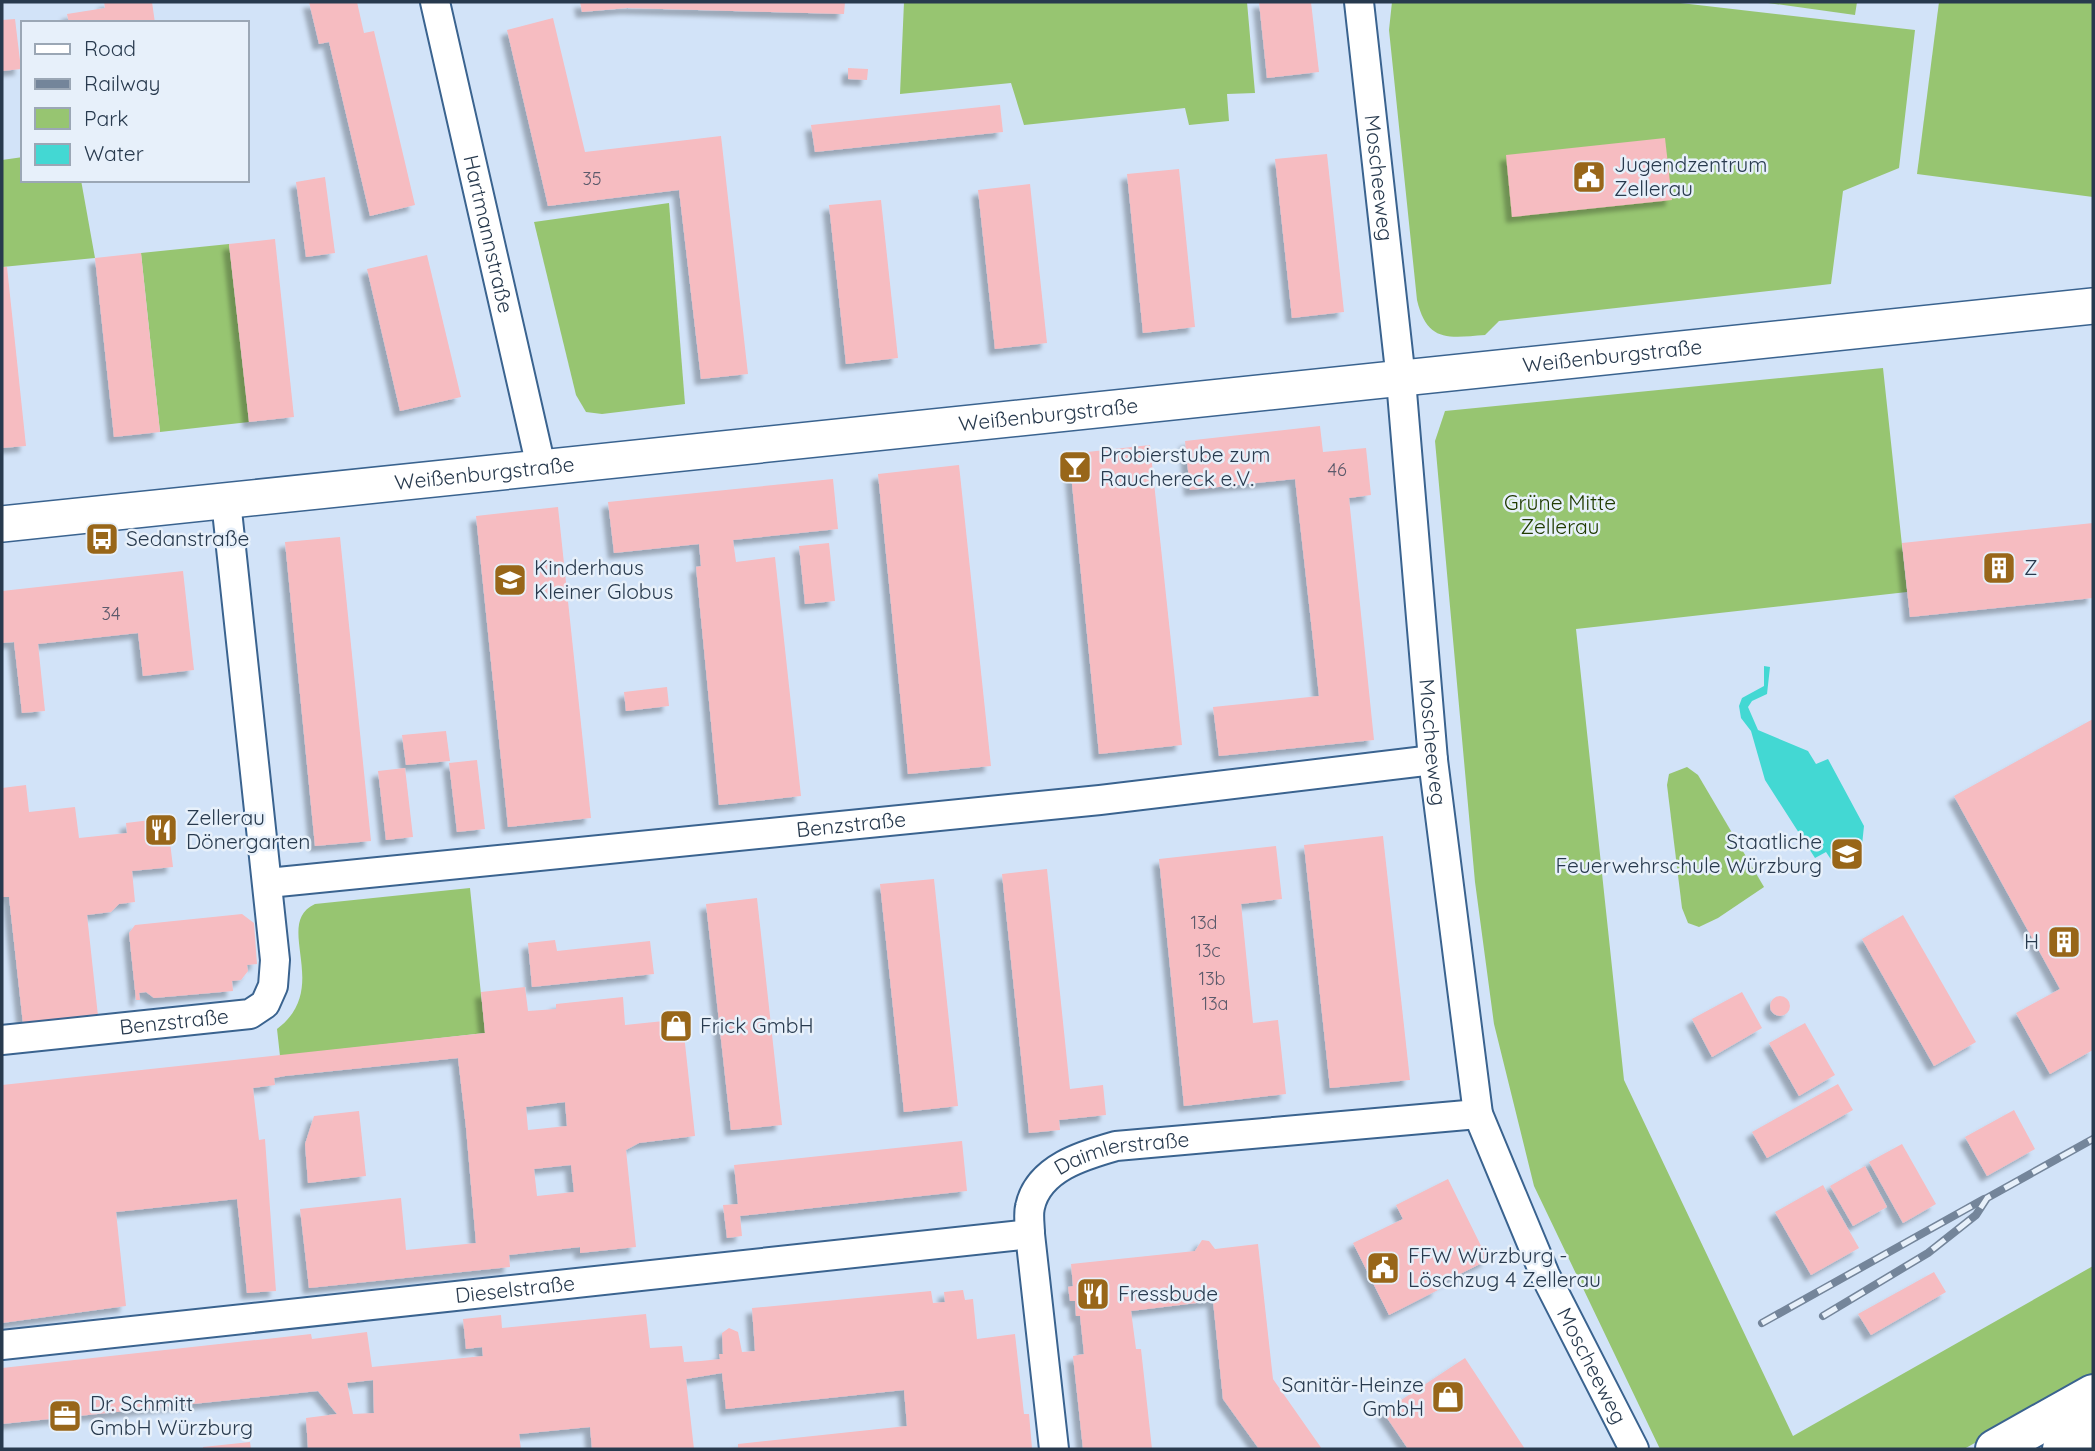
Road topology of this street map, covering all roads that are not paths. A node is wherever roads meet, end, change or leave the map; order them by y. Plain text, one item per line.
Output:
1 (435, 2) edge
2 (1359, 2) edge
3 (2093, 306) edge
4 (1401, 380) junction
5 (541, 467) junction
6 (226, 500) junction
7 (2, 524) edge
8 (1433, 760) junction
9 (268, 883) junction
10 (2, 1040) edge
11 (1478, 1114) junction
12 (1030, 1234) junction
13 (2, 1345) edge
14 (2093, 1394) edge
15 (2093, 1431) edge
16 (1054, 1449) edge
17 (1634, 1449) edge
18 (1995, 1449) edge
19 (2062, 1449) edge

1 - 5 street, Hartmannstraße
2 - 4 street, Moscheeweg
3 - 4 street, Weißenburgstraße
4 - 5 street, Weißenburgstraße
4 - 8 street, Moscheeweg
5 - 6 street, Weißenburgstraße
6 - 7 street, Weißenburgstraße
6 - 9 street, Benzstraße
8 - 9 street, Benzstraße
8 - 11 street, Moscheeweg
9 - 10 street, Benzstraße
11 - 12 street, Daimlerstraße
11 - 17 street, Moscheeweg
12 - 13 street, Dieselstraße
12 - 16 street, Daimlerstraße
14 - 18 main road
15 - 19 main road

